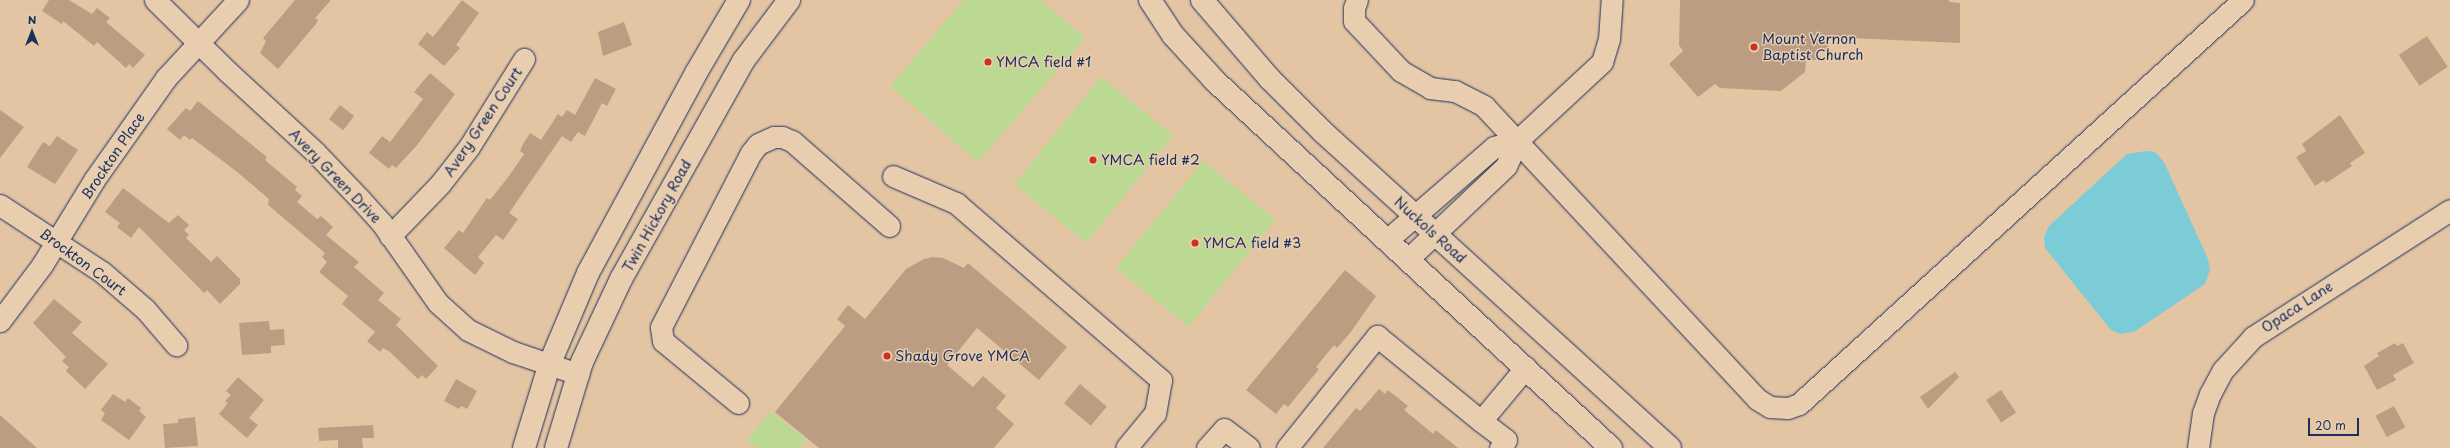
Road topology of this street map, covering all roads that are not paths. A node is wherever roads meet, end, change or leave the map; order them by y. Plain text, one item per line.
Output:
1 (155, 0) edge
2 (238, 0) edge
3 (740, 0) edge
4 (789, 0) edge
5 (1141, 0) edge
6 (1150, 0) edge
7 (1202, 0) edge
8 (1357, 0) edge
9 (1612, 0) edge
10 (2244, 0) edge
11 (1173, 35) junction
12 (199, 42) junction
13 (524, 59) dead end
14 (1518, 140) junction
15 (894, 176) dead end
16 (0, 205) edge
17 (2450, 210) edge
18 (1414, 215) junction
19 (889, 226) dead end
20 (1433, 234) junction
21 (390, 236) junction
22 (1387, 240) junction
23 (58, 242) junction
24 (1408, 259) junction
25 (0, 321) edge
26 (176, 345) dead end
27 (550, 363) junction
28 (1526, 368) junction
29 (578, 374) junction
30 (738, 403) dead end
31 (1481, 421) junction
32 (524, 448) edge
33 (556, 448) edge
34 (1126, 448) edge
35 (1207, 448) edge
36 (1249, 448) edge
37 (1287, 448) edge
38 (1500, 448) edge
39 (1611, 448) edge
40 (1670, 448) edge
41 (2198, 448) edge

1 - 12 street, Avery Green Drive
2 - 12 street, Brockton Place
3 - 27 main road
4 - 29 main road, Twin Hickory Road
5 - 11 main road
6 - 11 main road
7 - 18 main road, Nuckols Road
8 - 14 street
9 - 14 street
10 - 14 street
11 - 22 main road
12 - 21 street, Avery Green Drive
12 - 23 street, Brockton Place
13 - 21 street, Avery Green Court
14 - 18 street
14 - 20 street
15 - 34 street
16 - 23 street, Brockton Court
17 - 41 street, Opaca Lane
18 - 20 main road, Nuckols Road
18 - 22 street
19 - 30 street
20 - 24 street
20 - 40 main road, Nuckols Road
21 - 27 street, Avery Green Drive
22 - 24 main road
23 - 25 street, Brockton Place
23 - 26 street, Brockton Court
24 - 28 main road
27 - 29 street, Avery Green Drive
27 - 32 main road
28 - 31 street
28 - 39 main road
29 - 33 main road, Twin Hickory Road
31 - 37 street
31 - 38 street
35 - 36 street

